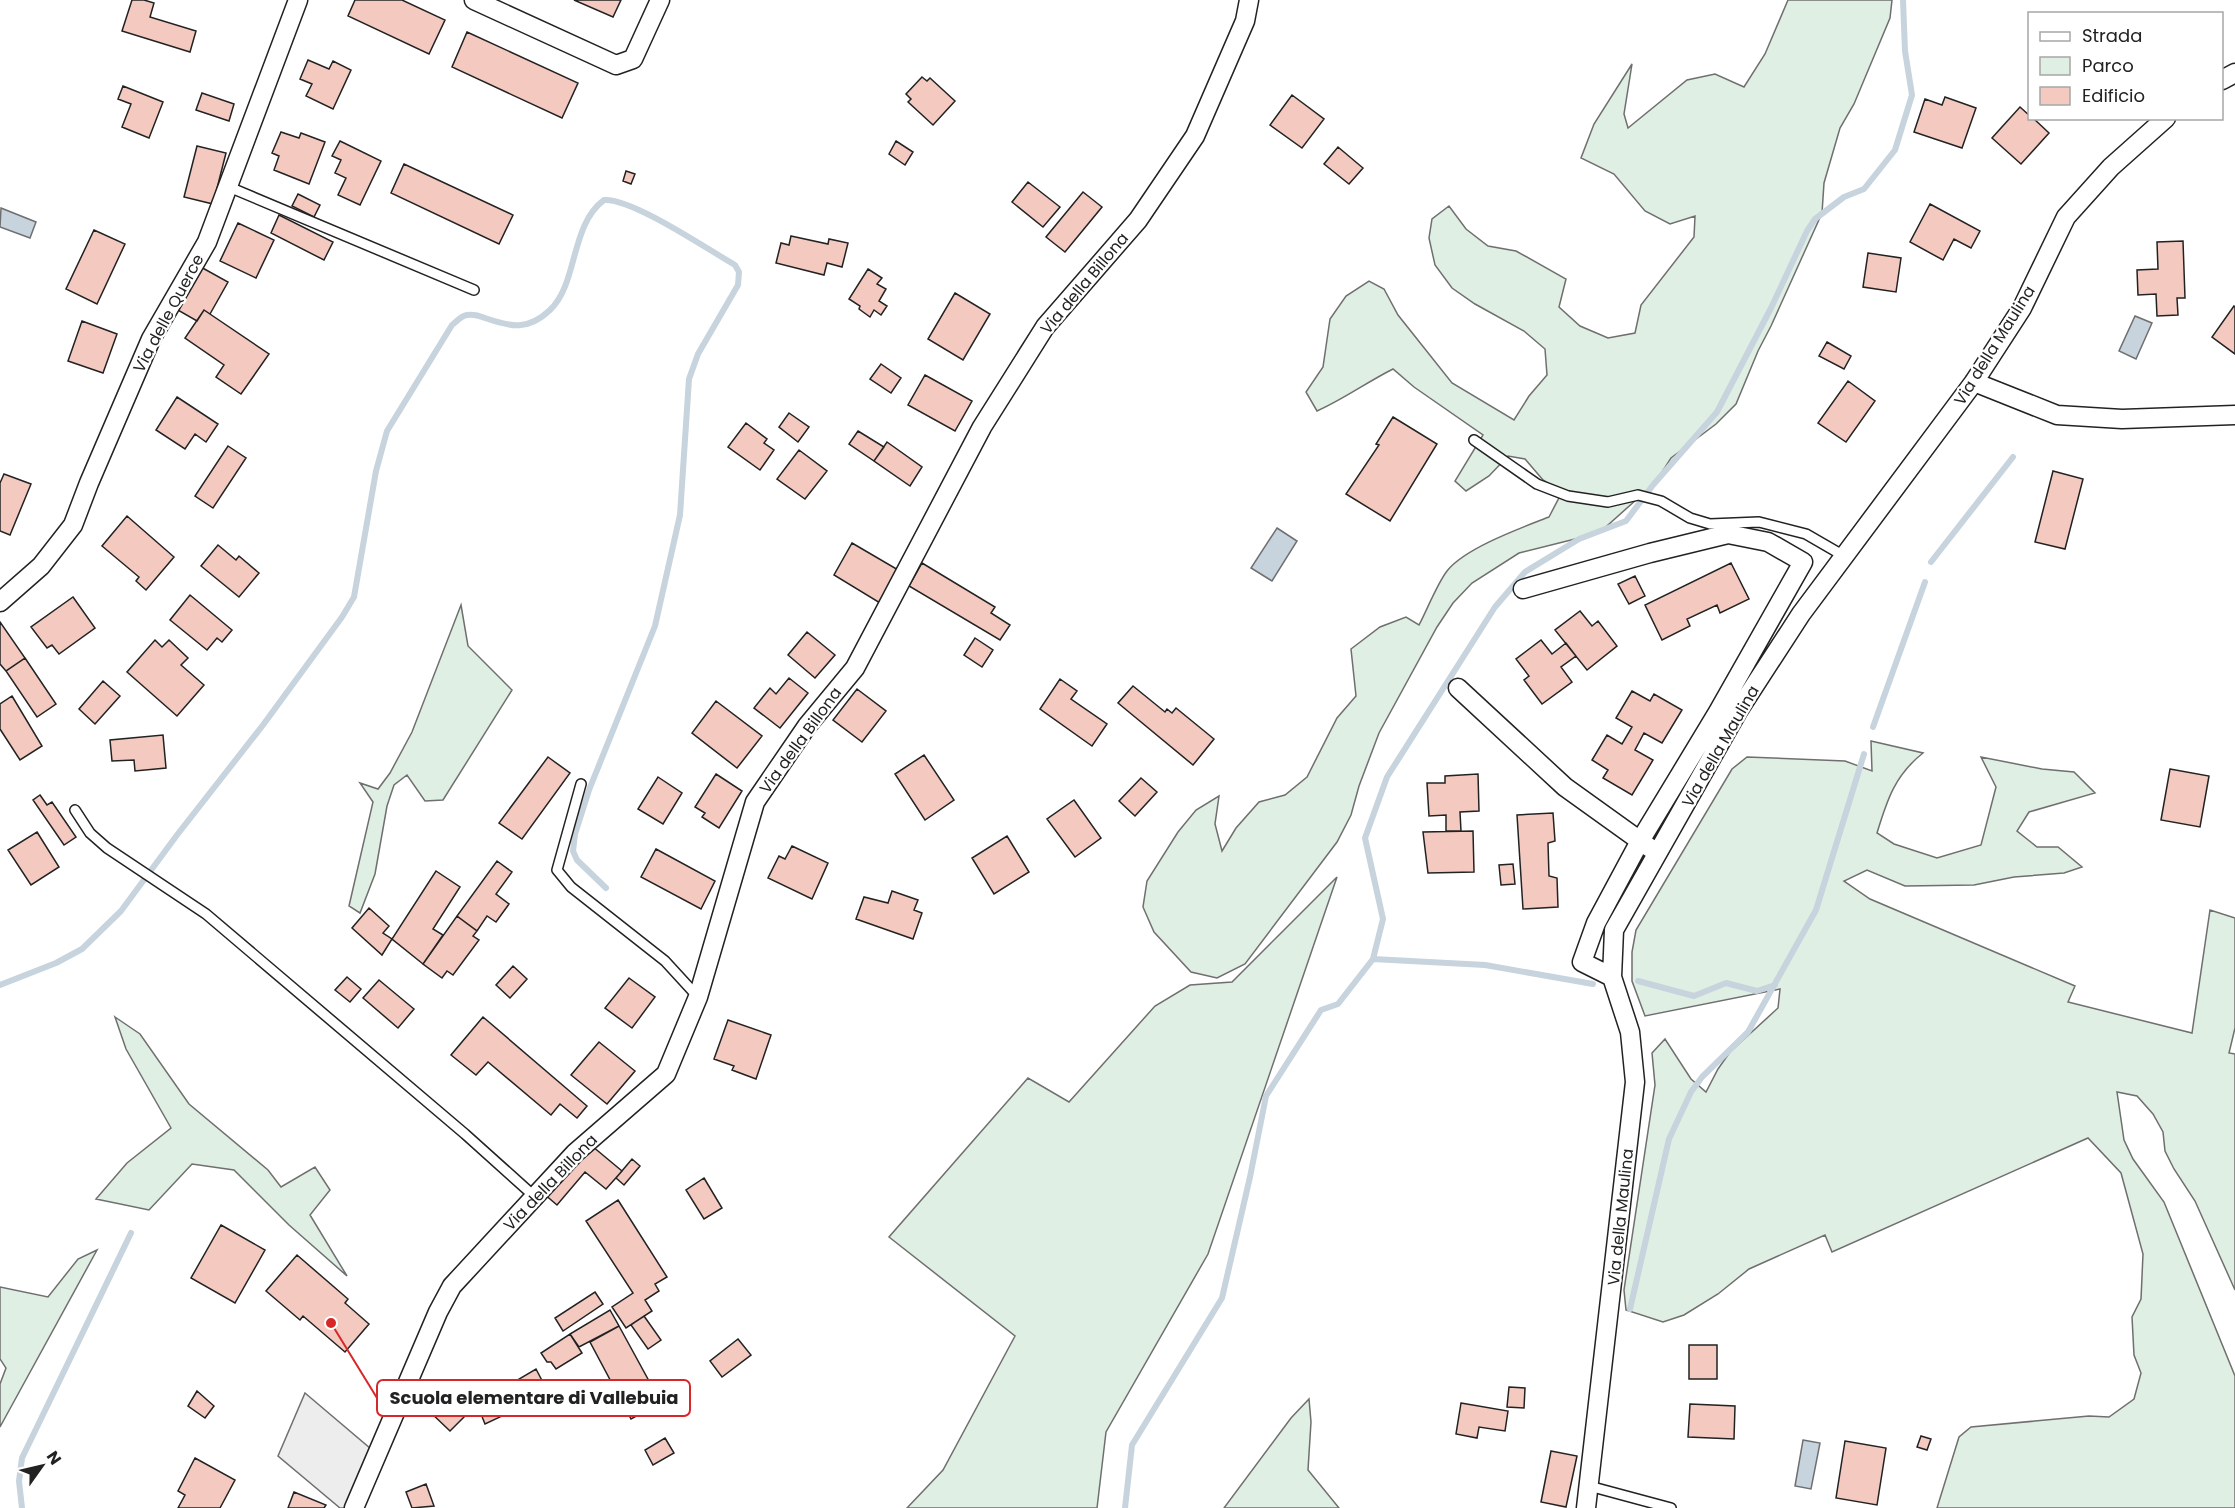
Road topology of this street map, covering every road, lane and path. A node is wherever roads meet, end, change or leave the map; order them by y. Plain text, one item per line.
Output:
1 (298, 0) edge
2 (474, 0) edge
3 (660, 0) edge
4 (1249, 0) edge
5 (2164, 120) edge
6 (229, 187) junction
7 (474, 290) dead end
8 (1974, 382) junction
9 (2235, 415) edge
10 (1474, 440) dead end
11 (1844, 556) junction
12 (1522, 589) dead end
13 (0, 602) edge
14 (1458, 688) dead end
15 (581, 784) dead end
16 (75, 810) dead end
17 (1640, 841) junction
18 (1658, 854) junction
19 (1612, 977) junction
20 (698, 997) junction
21 (534, 1196) junction
22 (1589, 1486) junction
23 (354, 1508) edge
24 (1586, 1508) edge
25 (1671, 1508) edge

1 - 6 street, Via delle Querce
2 - 3 street
4 - 20 street, Via della Billona
5 - 8 street, Via della Maulina
6 - 7 lane
6 - 13 street, Via delle Querce
8 - 9 street
8 - 11 street, Via della Maulina
10 - 11 lane
11 - 18 street, Via della Maulina
12 - 17 street
14 - 17 street
15 - 20 lane
16 - 21 lane
17 - 18 street
17 - 19 street
18 - 19 street, Via della Maulina
19 - 22 street, Via della Maulina
20 - 21 street, Via della Billona
21 - 23 street, Via della Billona
22 - 24 street, Via della Maulina
22 - 25 lane

